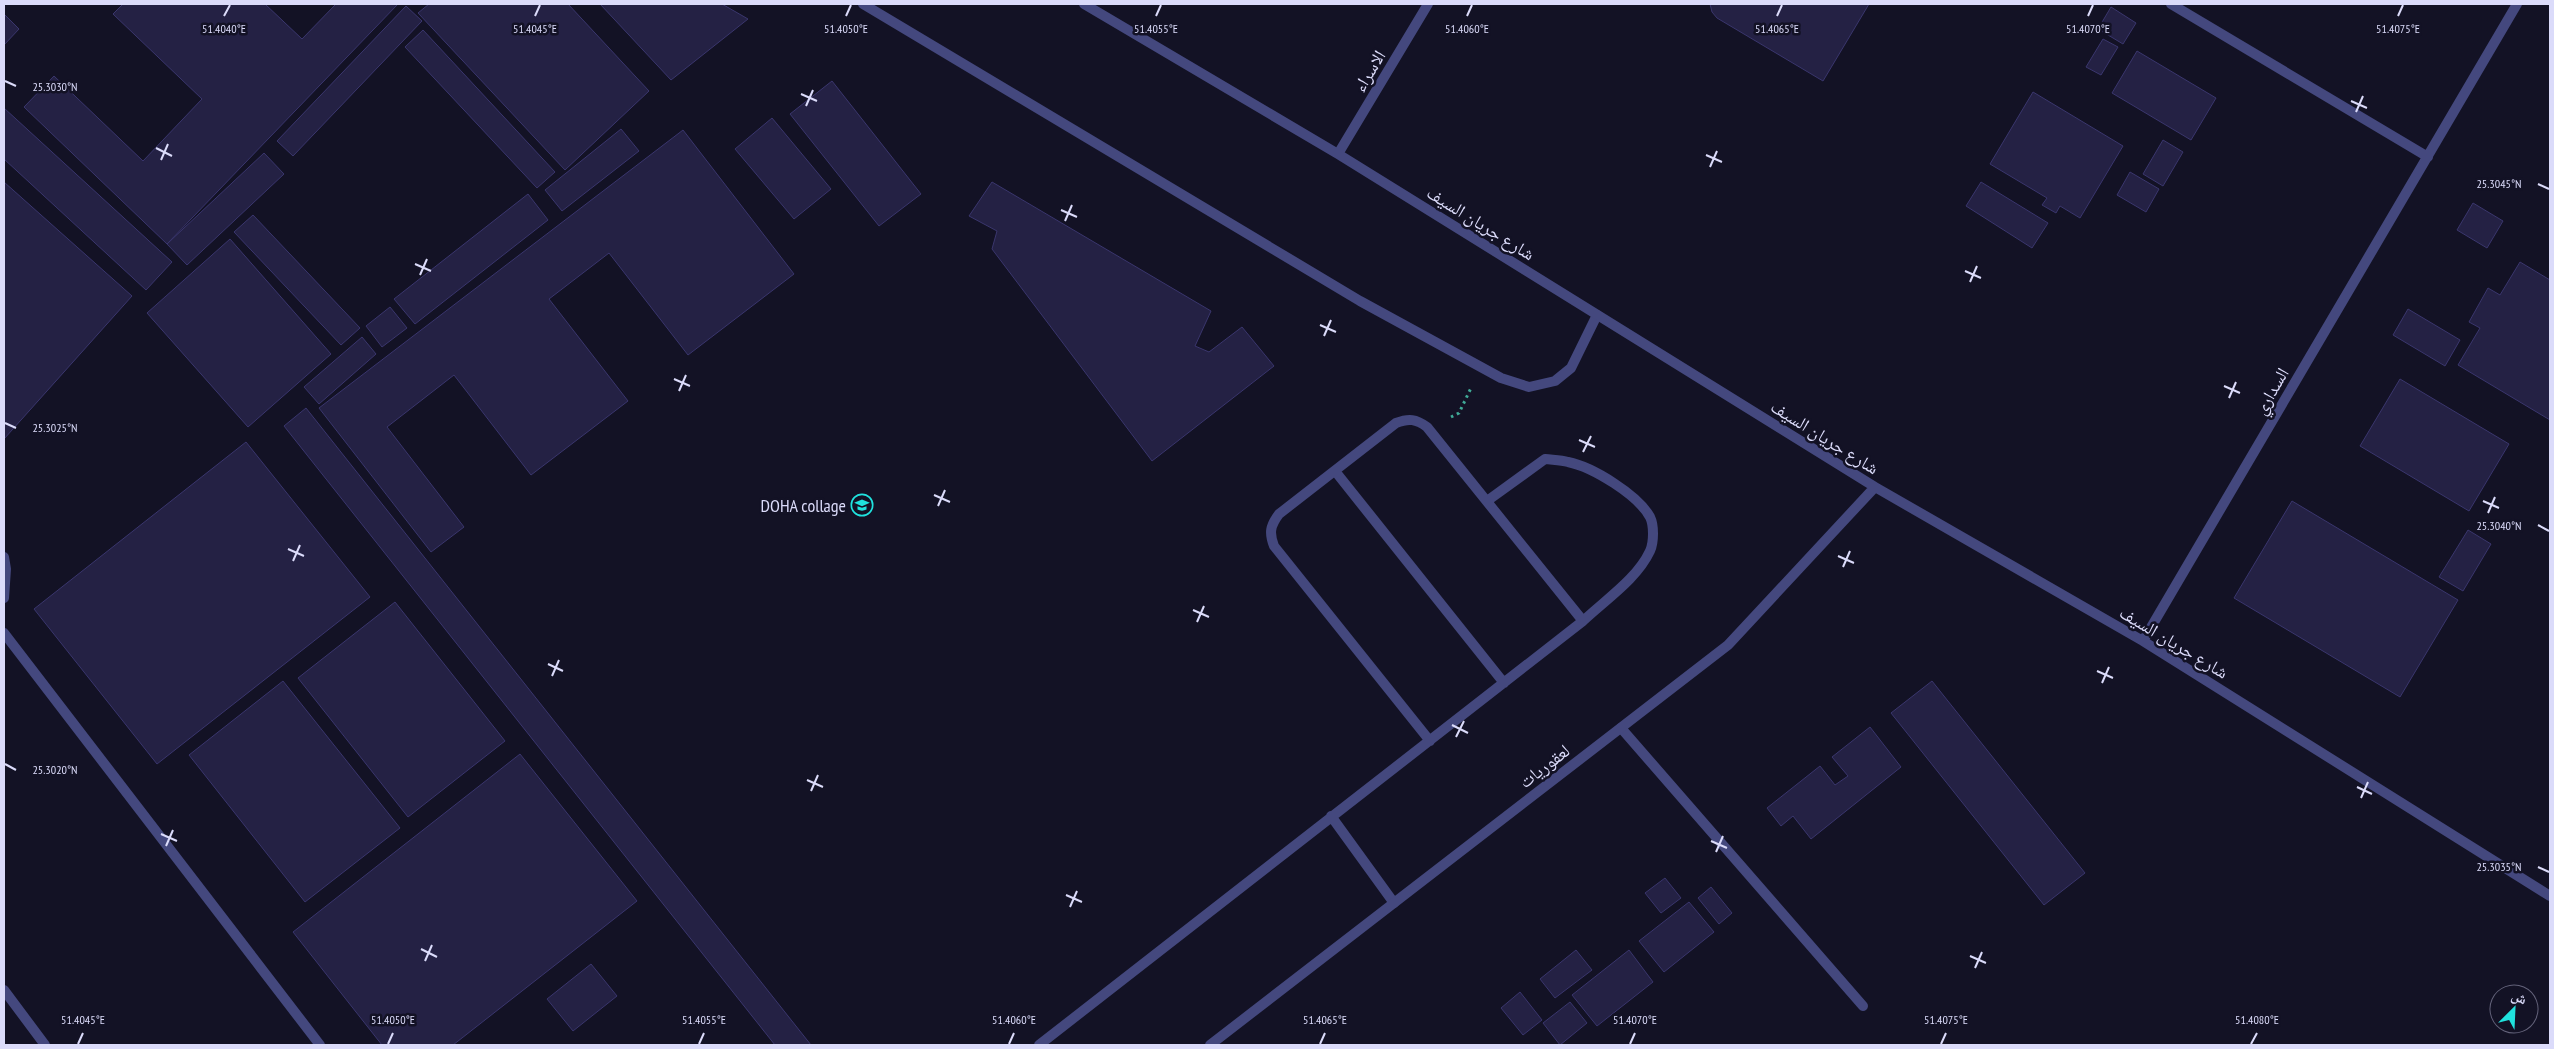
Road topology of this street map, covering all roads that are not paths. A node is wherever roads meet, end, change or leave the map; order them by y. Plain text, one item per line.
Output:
1 (864, 4) edge
2 (1084, 4) edge
3 (1428, 4) edge
4 (2171, 4) edge
5 (2518, 4) edge
6 (1338, 154) junction
7 (2428, 157) junction
8 (1597, 314) junction
9 (1334, 471) junction
10 (1875, 487) junction
11 (1487, 501) junction
12 (4, 557) edge
13 (4, 598) edge
14 (1583, 621) junction
15 (4, 633) edge
16 (2143, 641) junction
17 (1504, 683) junction
18 (1621, 728) junction
19 (1430, 741) junction
20 (1331, 816) junction
21 (2550, 896) edge
22 (1394, 903) junction
23 (4, 990) edge
24 (1863, 1006) dead end
25 (45, 1045) edge
26 (320, 1045) edge
27 (1039, 1045) edge
28 (1210, 1045) edge

1 - 8 street
2 - 6 street, شارع جريان السيف
3 - 6 street, الاسراء
4 - 7 street
5 - 7 street, السداري
6 - 8 street, شارع جريان السيف
7 - 16 street, السداري
8 - 10 street, شارع جريان السيف
9 - 11 street
9 - 17 street
9 - 19 street
10 - 16 street, شارع جريان السيف
10 - 18 street, لعقوريات
11 - 14 street
11 - 14 street
12 - 13 street
14 - 17 street
15 - 26 street
16 - 21 street, شارع جريان السيف
17 - 19 street
18 - 22 street, لعقوريات
18 - 24 street
19 - 20 street
20 - 22 street
20 - 27 street
22 - 28 street, لعقوريات
23 - 25 street

